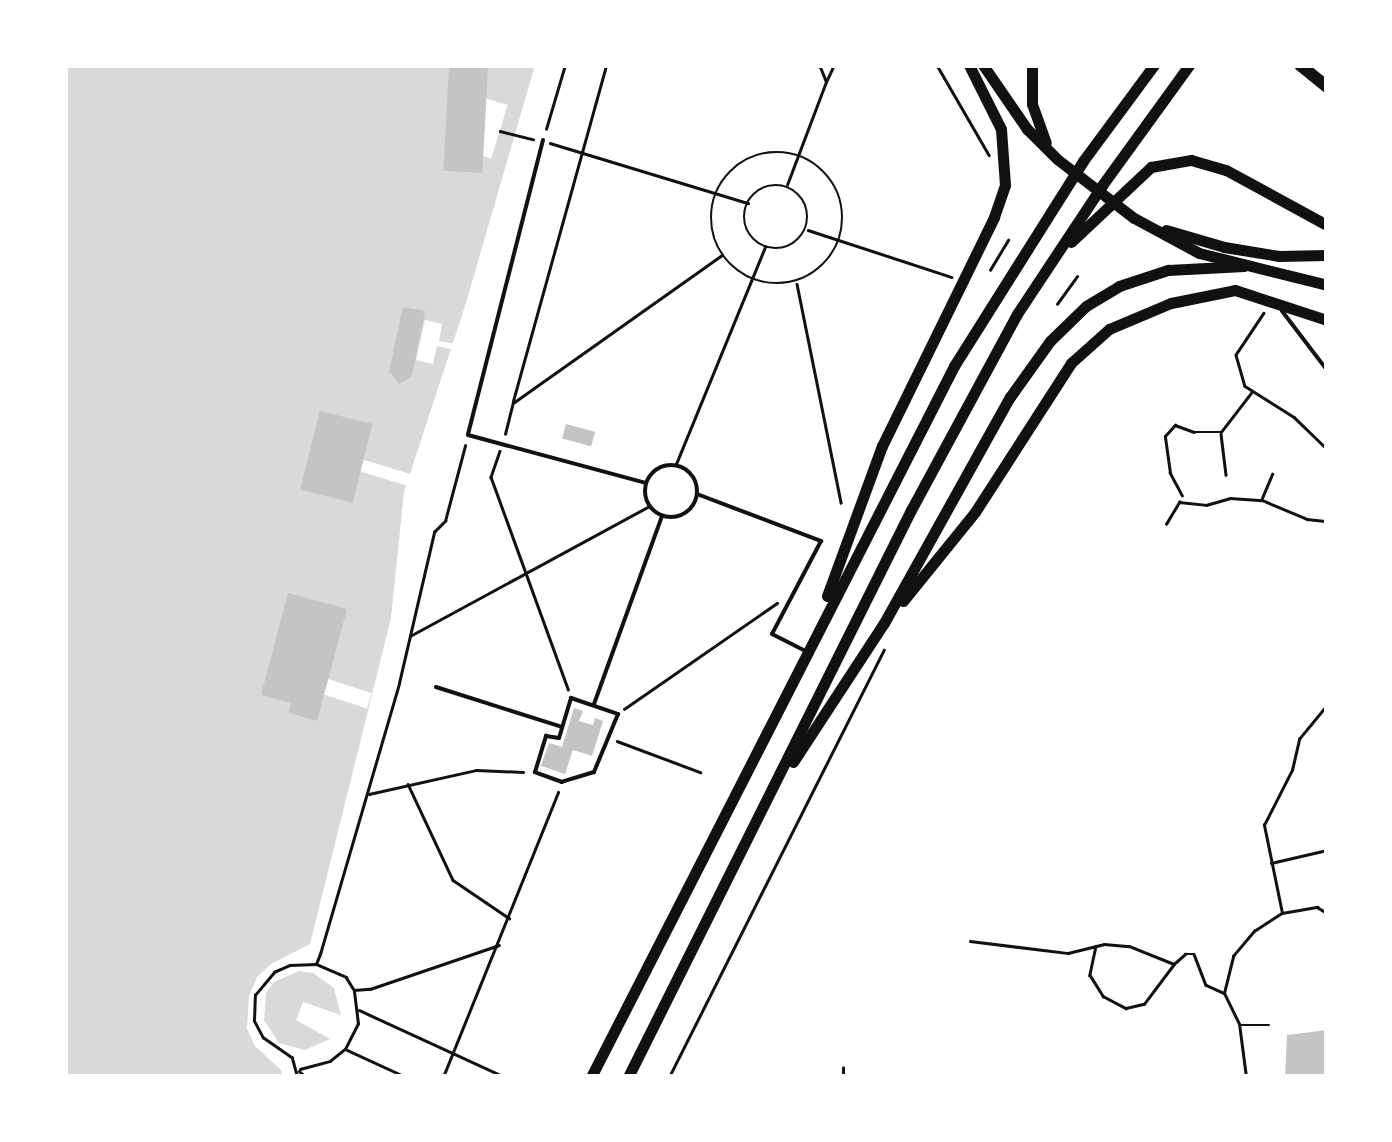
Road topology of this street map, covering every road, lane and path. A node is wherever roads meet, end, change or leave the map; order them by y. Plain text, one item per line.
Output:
1 (564, 65) edge
2 (606, 65) edge
3 (819, 65) edge
4 (834, 65) edge
5 (936, 65) edge
6 (970, 65) edge
7 (982, 65) edge
8 (1032, 65) edge
9 (1154, 65) edge
10 (1189, 65) edge
11 (1300, 65) edge
12 (826, 82) junction
13 (1327, 87) edge
14 (500, 131) dead end
15 (543, 140) junction
16 (584, 152) junction
17 (799, 155) junction
18 (989, 157) dead end
19 (1057, 159) junction
20 (786, 187) junction
21 (716, 193) junction
22 (748, 204) junction
23 (1134, 218) junction
24 (1327, 225) edge
25 (806, 230) junction
26 (841, 239) junction
27 (1008, 240) dead end
28 (765, 247) junction
29 (1327, 255) edge
30 (1053, 259) junction
31 (1244, 266) junction
32 (990, 270) dead end
33 (1077, 276) dead end
34 (954, 278) dead end
35 (752, 280) junction
36 (797, 282) junction
37 (1327, 285) edge
38 (1057, 304) dead end
39 (1250, 304) dead end
40 (1271, 304) junction
41 (1327, 320) edge
42 (1327, 343) edge
43 (1327, 357) edge
44 (1327, 370) edge
45 (1252, 392) junction
46 (512, 403) dead end
47 (1221, 432) junction
48 (468, 435) junction
49 (1327, 449) edge
50 (676, 464) junction
51 (1272, 474) dead end
52 (1226, 476) dead end
53 (646, 483) junction
54 (697, 494) junction
55 (1182, 496) dead end
56 (1262, 500) junction
57 (841, 503) dead end
58 (649, 506) junction
59 (662, 516) junction
60 (1327, 521) edge
61 (1166, 524) dead end
62 (795, 590) junction
63 (884, 624) junction
64 (410, 636) junction
65 (812, 637) junction
66 (887, 643) dead end
67 (804, 651) junction
68 (436, 687) dead end
69 (594, 706) junction
70 (1327, 706) edge
71 (618, 714) junction
72 (562, 727) junction
73 (609, 738) junction
74 (534, 772) junction
75 (700, 772) dead end
76 (562, 782) junction
77 (408, 784) junction
78 (367, 795) junction
79 (770, 796) junction
80 (1327, 850) edge
81 (1270, 864) junction
82 (1282, 913) junction
83 (1326, 913) edge
84 (510, 919) junction
85 (970, 940) dead end
86 (500, 944) junction
87 (1095, 945) junction
88 (316, 964) junction
89 (1174, 964) junction
90 (354, 990) junction
91 (1224, 992) junction
92 (359, 1010) junction
93 (1239, 1024) junction
94 (1270, 1025) dead end
95 (345, 1049) junction
96 (453, 1050) junction
97 (843, 1068) dead end
98 (298, 1070) junction
99 (297, 1077) edge
100 (306, 1077) edge
101 (406, 1077) edge
102 (443, 1077) edge
103 (506, 1077) edge
104 (591, 1077) edge
105 (628, 1077) edge
106 (669, 1077) edge
107 (843, 1077) edge
108 (1246, 1077) edge

1 - 15 path
2 - 16 path
3 - 12 path
4 - 12 path
5 - 18 path
6 - 65 main road
7 - 19 main road
8 - 19 main road
9 - 65 main road
10 - 30 main road
11 - 13 highway
12 - 17 path
14 - 15 path
15 - 16 path
15 - 48 lane
16 - 21 path
16 - 46 path
17 - 20 path
17 - 21 path
17 - 26 path
19 - 23 main road
20 - 22 path
20 - 25 path
21 - 22 path
21 - 35 path
22 - 28 path
23 - 29 main road
23 - 31 main road
24 - 30 main road
25 - 26 path
25 - 28 path
26 - 34 path
26 - 36 path
27 - 32 path
28 - 35 path
30 - 79 main road
31 - 37 main road
31 - 63 main road
33 - 38 path
35 - 36 path
35 - 50 path
36 - 57 path
39 - 40 path
40 - 41 main road
40 - 44 lane
40 - 45 path
40 - 63 main road
42 - 43 lane
45 - 47 path
45 - 49 path
47 - 52 path
47 - 55 path
48 - 53 lane
48 - 64 path
50 - 53 lane
50 - 54 lane
51 - 56 path
53 - 58 lane
54 - 59 lane
54 - 62 lane
56 - 60 path
56 - 61 path
58 - 59 lane
58 - 64 path
59 - 69 lane
62 - 67 lane
62 - 71 path
63 - 79 main road
64 - 78 path
65 - 67 main road
66 - 106 path
67 - 104 main road
68 - 72 lane
69 - 71 lane
69 - 72 lane
70 - 81 path
71 - 73 lane
72 - 74 lane
73 - 75 path
73 - 76 lane
74 - 76 lane
74 - 77 path
76 - 84 path
77 - 78 path
77 - 84 path
78 - 88 path
79 - 105 main road
80 - 81 path
81 - 82 path
82 - 83 path
82 - 91 path
84 - 86 path
85 - 87 path
86 - 90 path
86 - 96 path
87 - 89 path
87 - 89 path
88 - 90 path
88 - 98 path
89 - 91 path
90 - 92 path
91 - 93 path
92 - 95 path
92 - 96 path
93 - 94 path
93 - 108 path
95 - 98 path
95 - 101 path
96 - 102 path
96 - 103 path
97 - 107 path
98 - 99 path
98 - 100 path

